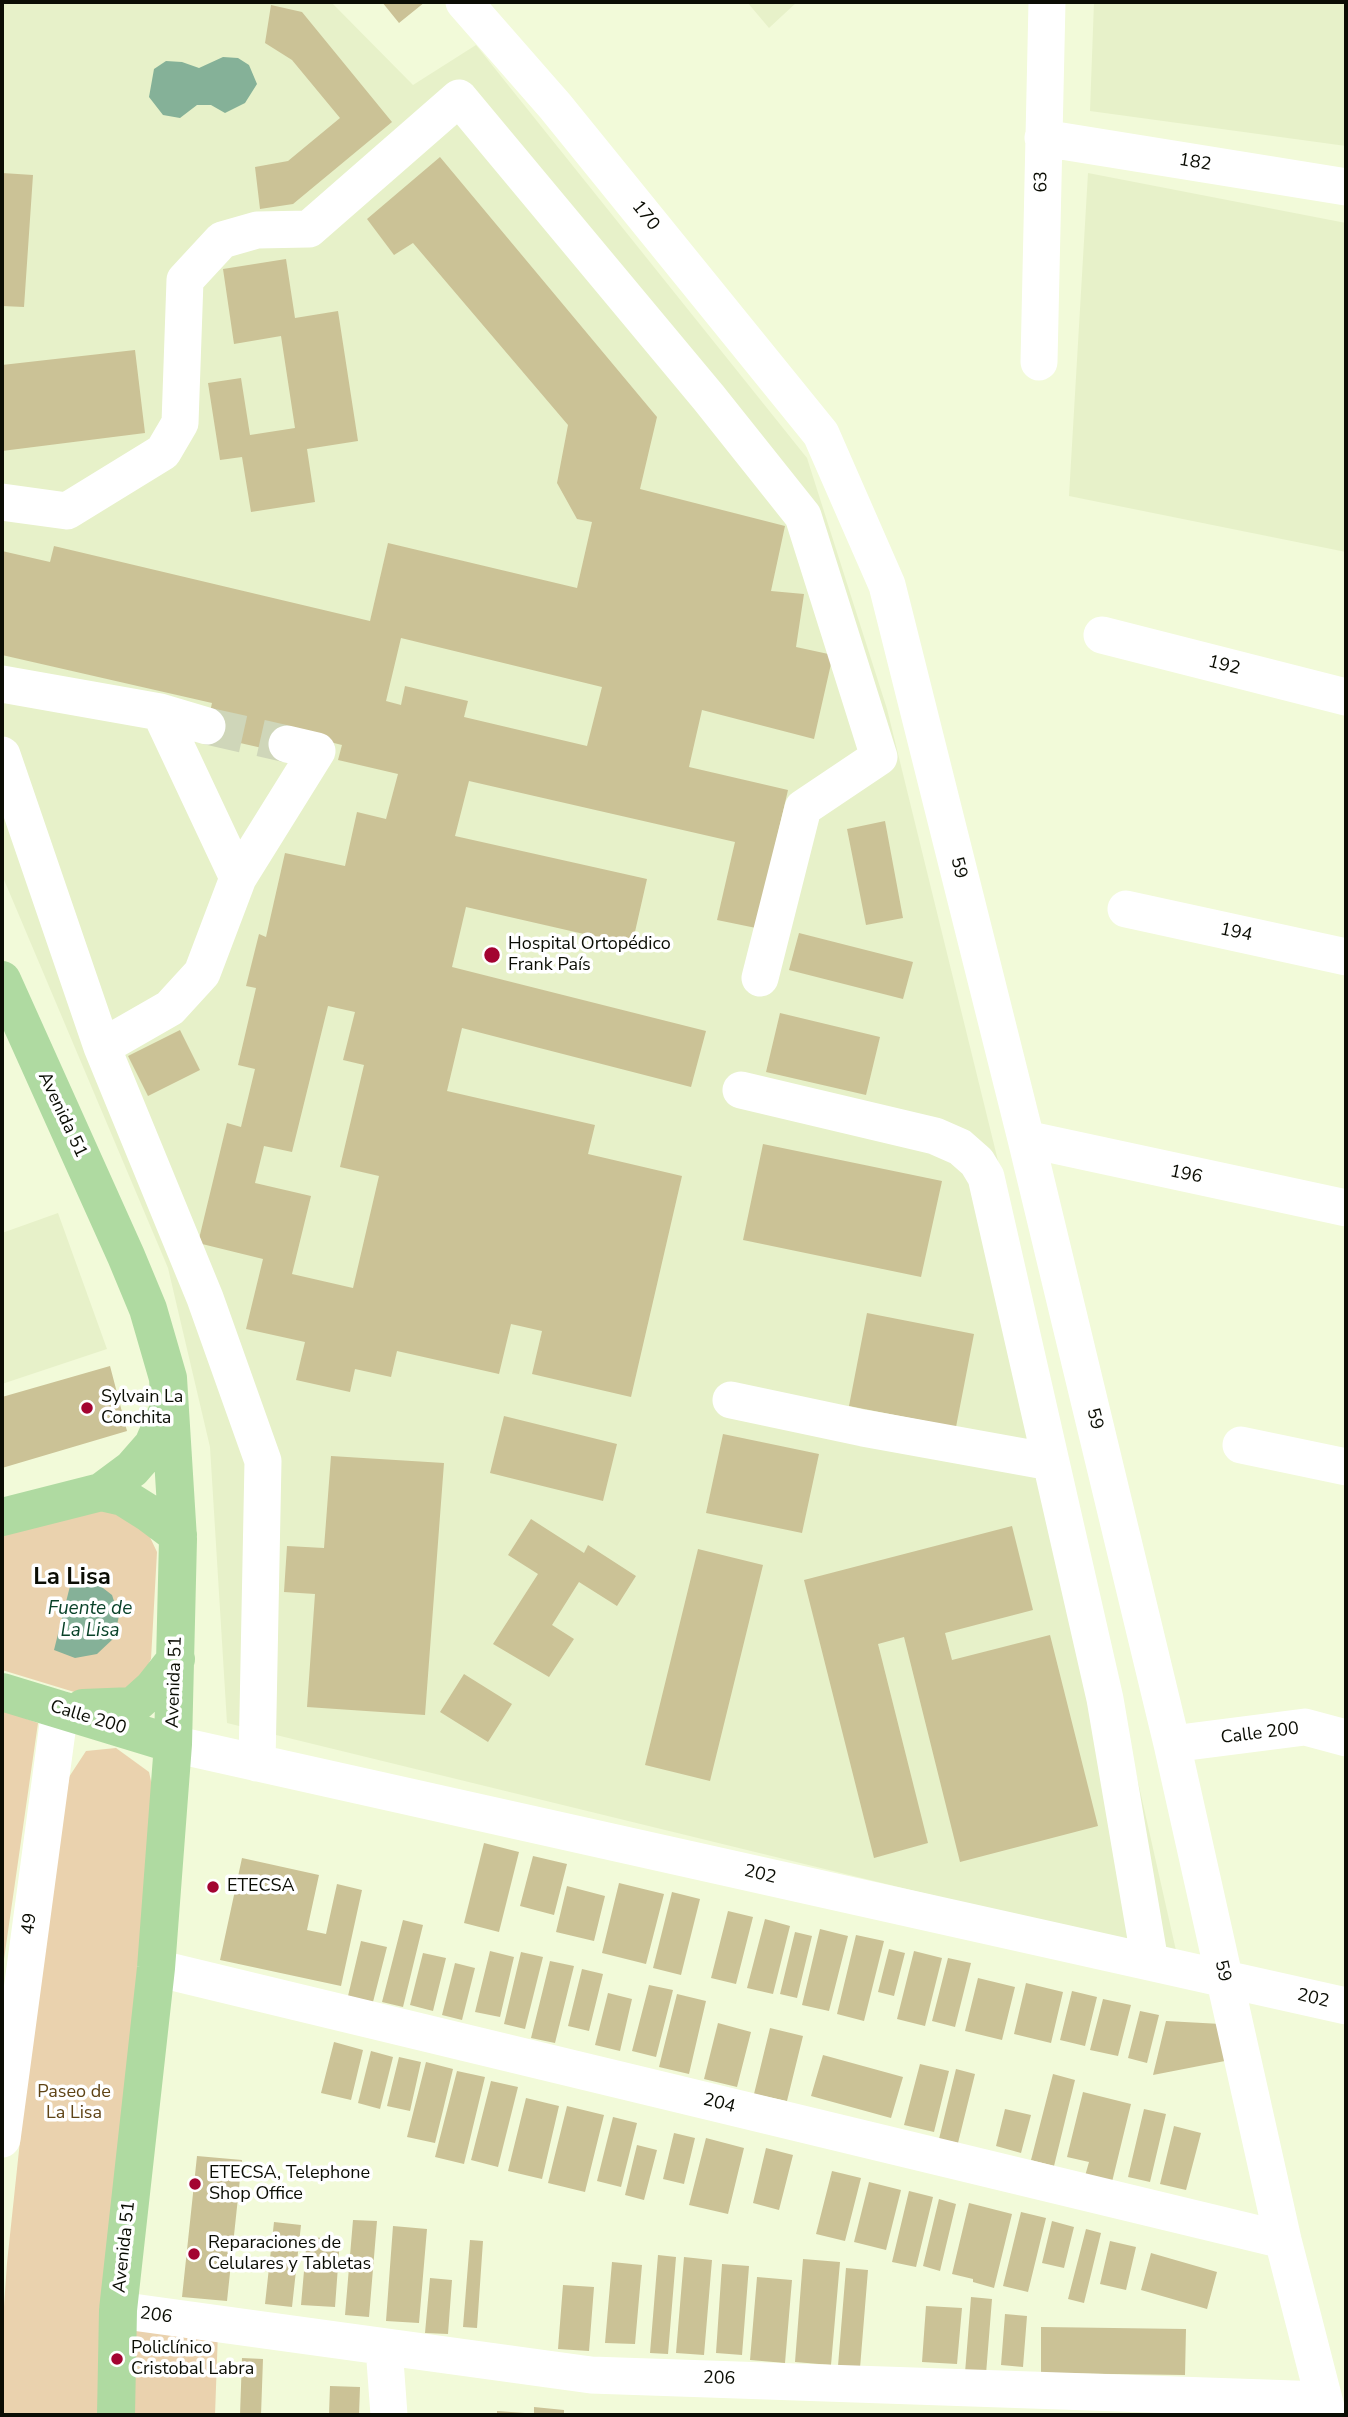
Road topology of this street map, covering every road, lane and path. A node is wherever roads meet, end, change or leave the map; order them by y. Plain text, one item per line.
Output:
1 (464, 2) edge
2 (1047, 2) edge
3 (1043, 138) junction
4 (1346, 187) edge
5 (1039, 362) dead end
6 (821, 433) joint
7 (2, 502) edge
8 (1102, 635) dead end
9 (2, 684) edge
10 (1346, 697) edge
11 (160, 712) junction
12 (207, 726) tunnel mouth
13 (287, 744) tunnel mouth
14 (2, 755) edge
15 (239, 878) junction
16 (1126, 909) dead end
17 (1346, 957) edge
18 (760, 978) dead end
19 (2, 980) edge
20 (102, 1047) junction
21 (741, 1090) dead end
22 (1026, 1139) junction
23 (1346, 1208) edge
24 (731, 1400) dead end
25 (168, 1410) junction
26 (1241, 1445) dead end
27 (1051, 1462) junction
28 (1346, 1467) edge
29 (101, 1492) junction
30 (2, 1517) edge
31 (178, 1535) junction
32 (176, 1659) junction
33 (2, 1692) edge
34 (60, 1709) junction
35 (1346, 1738) edge
36 (173, 1744) junction
37 (1172, 1744) junction
38 (257, 1763) junction
39 (14, 1952) edge
40 (1150, 1962) junction
41 (156, 1968) junction
42 (1223, 1979) junction
43 (1346, 2006) edge
44 (2, 2139) edge
45 (1283, 2240) junction
46 (118, 2310) junction
47 (384, 2347) junction
48 (1326, 2408) edge
49 (116, 2415) edge
50 (389, 2415) edge

1 - 6 street, 170
2 - 3 street, 63
3 - 4 street, 182
3 - 5 street, 63
6 - 22 street, 59
7 - 18 street
8 - 10 street, 192
9 - 11 street
11 - 12 street
11 - 15 street
13 - 15 street
14 - 20 street
15 - 20 street
16 - 17 street, 194
19 - 25 main road, Avenida 51
20 - 38 street
21 - 27 street
22 - 23 street, 196
22 - 37 street, 59
24 - 27 street
25 - 29 main road
25 - 31 main road, Avenida 51
26 - 28 street
27 - 40 street
29 - 30 main road
29 - 31 main road
31 - 32 main road, Avenida 51
32 - 34 main road
32 - 36 main road, Avenida 51
33 - 34 main road, Calle 200
34 - 36 main road, Calle 200
34 - 39 street, 49
35 - 37 street, Calle 200
36 - 38 street, 202
36 - 41 main road, Avenida 51
37 - 42 street, 59
38 - 40 street, 202
39 - 44 street, 49
40 - 42 street, 202
41 - 45 street, 204
41 - 46 main road, Avenida 51
42 - 43 street, 202
42 - 45 street, 59
45 - 48 street, 59
46 - 47 street, 206
46 - 49 main road, Avenida 51
47 - 48 street, 206
47 - 50 street

